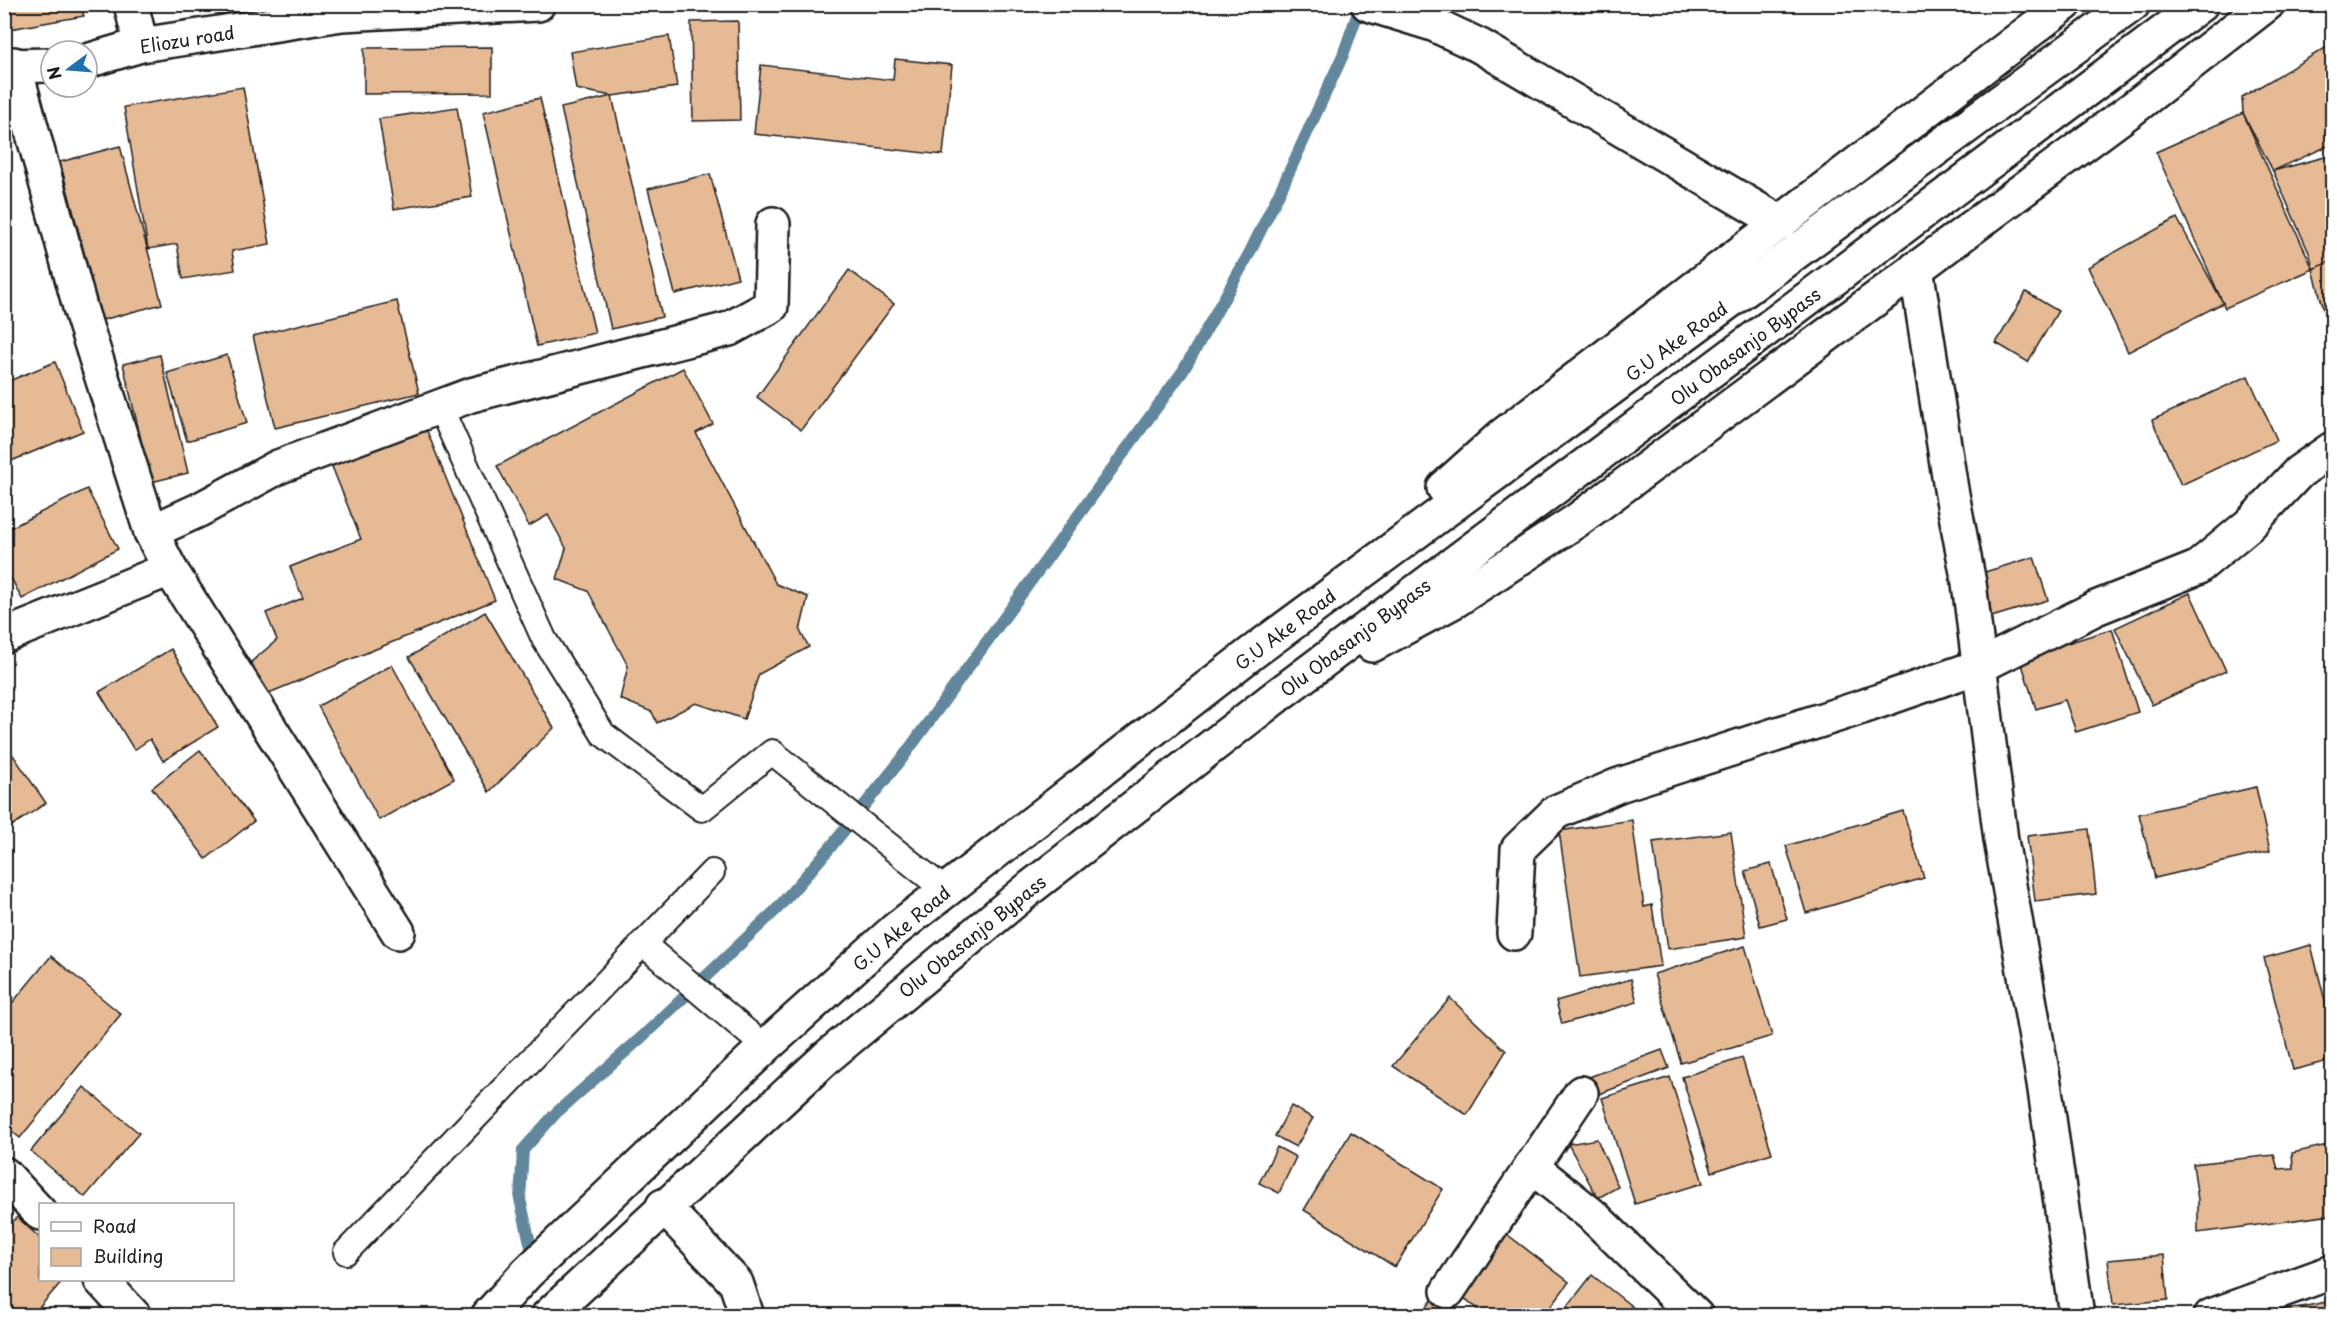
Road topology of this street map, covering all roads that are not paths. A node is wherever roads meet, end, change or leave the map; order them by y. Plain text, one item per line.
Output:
1 (131, 4) edge
2 (538, 4) edge
3 (1368, 4) edge
4 (2065, 4) edge
5 (2133, 4) edge
6 (2200, 4) edge
7 (2267, 4) edge
8 (141, 45) junction
9 (99, 57) edge
10 (9, 65) edge
11 (39, 65) edge
12 (1781, 223) junction
13 (773, 224) dead end
14 (1916, 268) junction
15 (440, 408) junction
16 (2332, 448) edge
17 (151, 532) junction
18 (170, 569) junction
19 (4, 636) edge
20 (1253, 652) junction
21 (1980, 666) junction
22 (1278, 695) junction
23 (712, 872) dead end
24 (946, 891) junction
25 (398, 932) dead end
26 (1514, 933) dead end
27 (642, 943) junction
28 (765, 1047) junction
29 (1581, 1093) dead end
30 (1530, 1166) junction
31 (4, 1174) edge
32 (663, 1206) junction
33 (39, 1212) edge
34 (346, 1252) dead end
35 (2332, 1272) edge
36 (102, 1281) edge
37 (1448, 1291) dead end
38 (134, 1316) edge
39 (488, 1316) edge
40 (548, 1316) edge
41 (747, 1316) edge
42 (1695, 1316) edge
43 (2077, 1316) edge
44 (2211, 1316) edge

1 - 8 main road
2 - 8 main road, Eliozu road
3 - 12 main road
4 - 12 main road
5 - 20 main road, G.U Ake Road
6 - 22 main road, Olu Obasanjo Bypass
7 - 14 main road
8 - 9 main road, Eliozu road
10 - 11 main road
10 - 17 main road
12 - 20 main road
13 - 15 main road
14 - 21 main road
14 - 22 main road
15 - 17 main road
15 - 24 lane
16 - 21 main road
17 - 18 main road
18 - 19 main road
18 - 25 main road
20 - 24 main road, G.U Ake Road
21 - 26 main road
21 - 43 main road
22 - 32 main road, Olu Obasanjo Bypass
23 - 27 lane
24 - 28 main road, G.U Ake Road
27 - 28 lane
27 - 34 lane
28 - 39 main road, G.U Ake Road
29 - 30 main road
30 - 37 main road
30 - 42 main road
31 - 33 main road
32 - 40 main road, Olu Obasanjo Bypass
32 - 41 main road
35 - 44 main road
36 - 38 main road

